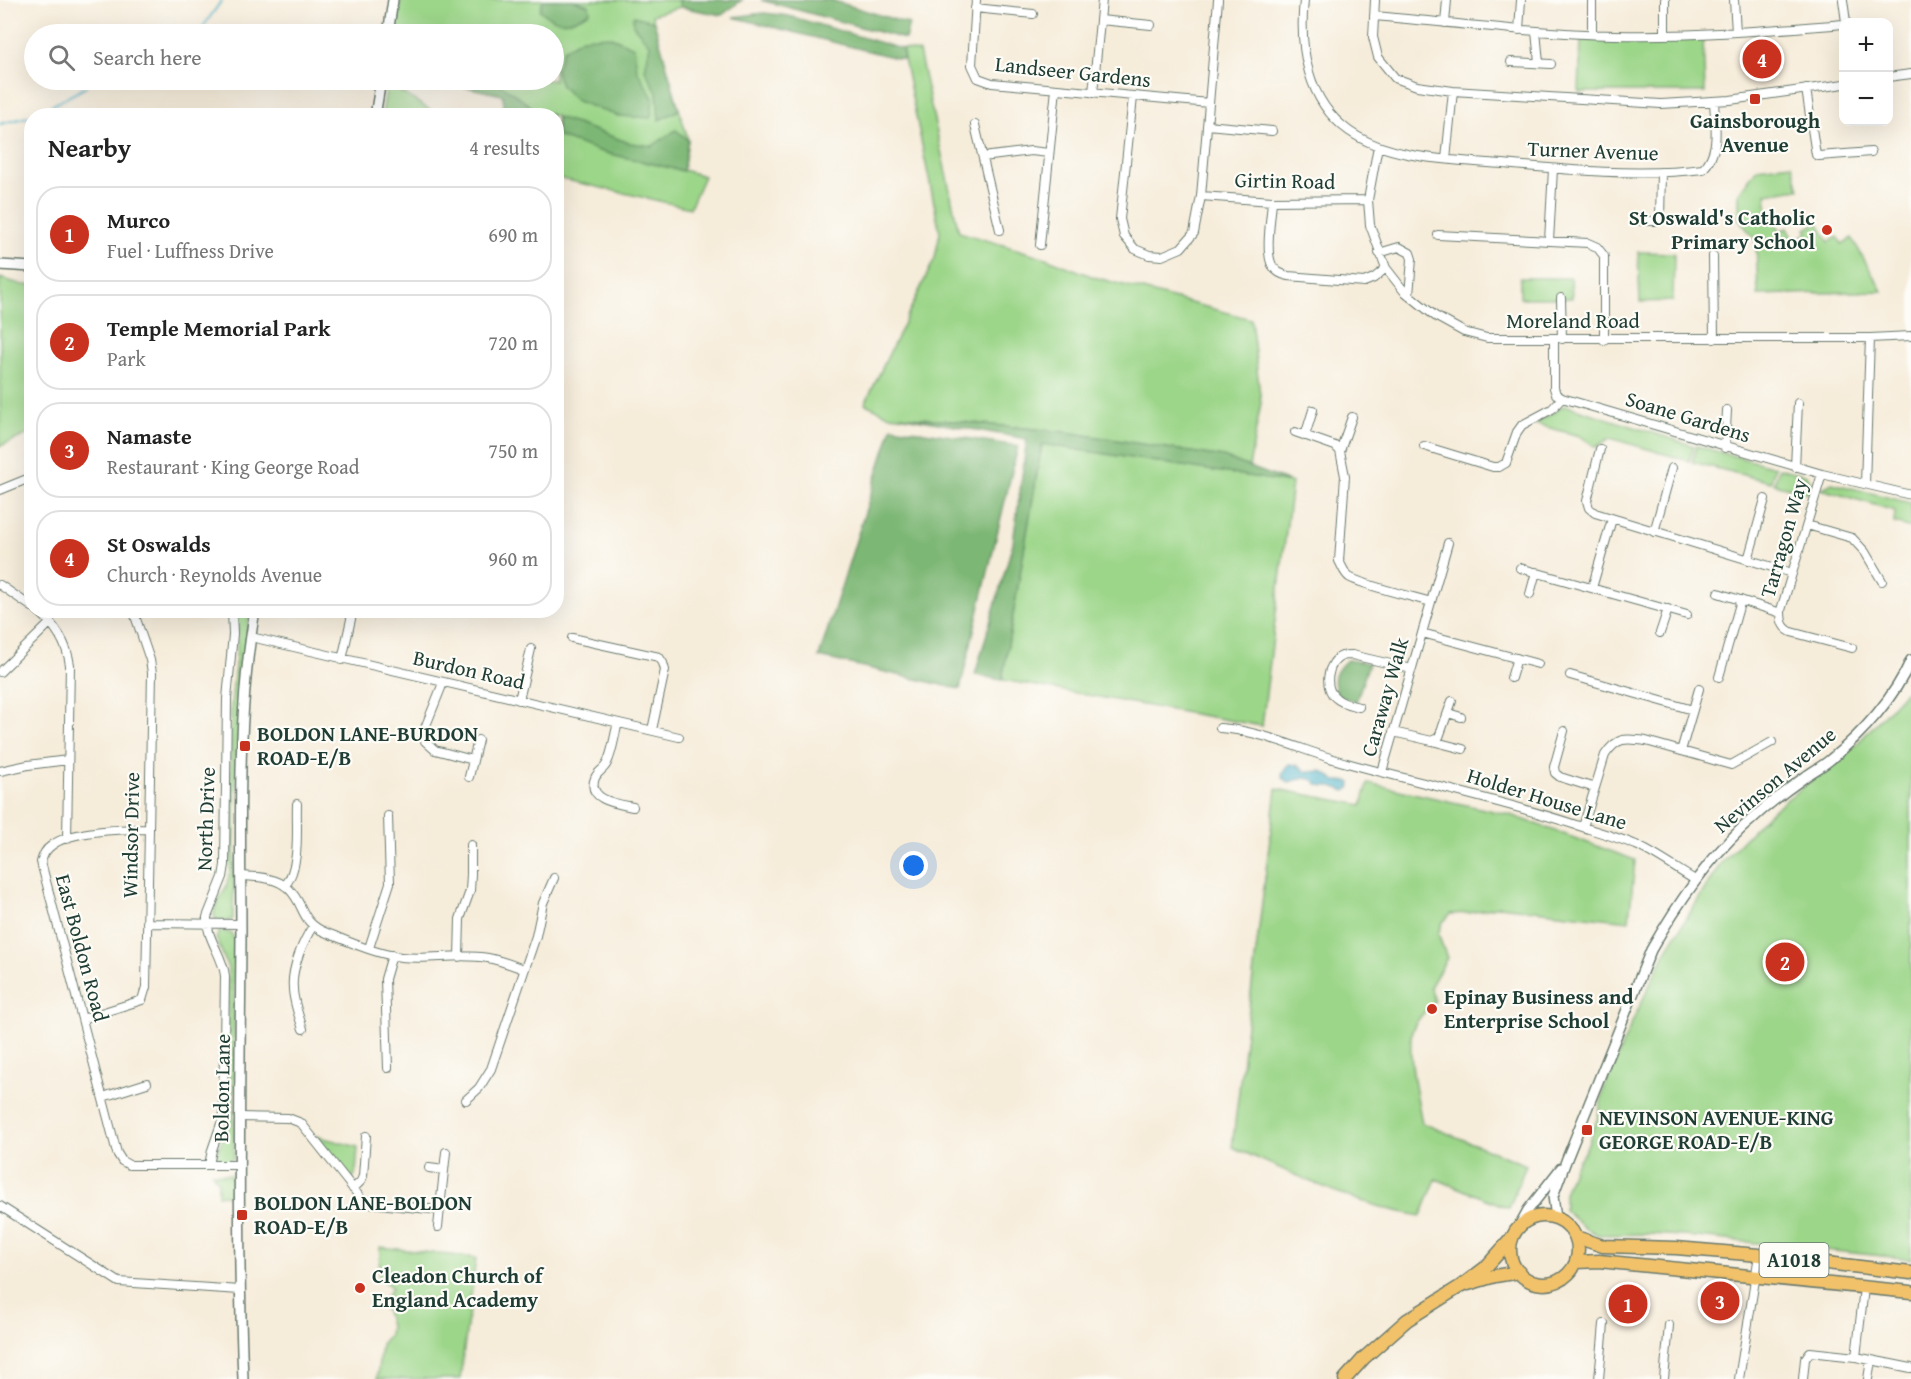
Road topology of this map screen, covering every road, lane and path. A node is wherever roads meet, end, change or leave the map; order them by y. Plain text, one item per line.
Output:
1 (393, 0) edge
2 (1102, 0) edge
3 (1218, 0) edge
4 (1304, 0) edge
5 (1375, 0) edge
6 (1447, 0) edge
7 (1521, 0) edge
8 (1592, 0) edge
9 (1665, 0) edge
10 (1734, 0) edge
11 (1843, 0) edge
12 (976, 4) edge
13 (1033, 14) dead end
14 (1374, 16) junction
15 (1845, 18) edge
16 (1100, 20) junction
17 (1444, 23) junction
18 (1839, 23) edge
19 (389, 24) edge
20 (1151, 25) dead end
21 (1519, 30) junction
22 (1536, 31) junction
23 (1736, 32) junction
24 (1592, 34) junction
25 (1665, 34) junction
26 (1511, 62) dead end
27 (1539, 63) junction
28 (1551, 64) dead end
29 (1911, 74) edge
30 (1893, 76) edge
31 (1839, 85) edge
32 (1056, 89) junction
33 (1806, 89) junction
34 (379, 90) edge
35 (1453, 91) junction
36 (1094, 93) junction
37 (1133, 97) junction
38 (1714, 101) junction
39 (1209, 103) junction
40 (376, 108) edge
41 (975, 124) dead end
42 (1207, 125) junction
43 (1272, 131) dead end
44 (1860, 141) dead end
45 (1378, 146) junction
46 (1861, 152) junction
47 (1871, 152) dead end
48 (1049, 153) junction
49 (983, 157) junction
50 (1446, 159) junction
51 (1553, 169) junction
52 (1661, 172) junction
53 (1200, 196) junction
54 (1368, 200) junction
55 (1272, 201) junction
56 (1641, 221) dead end
57 (1000, 230) dead end
58 (1438, 235) dead end
59 (1549, 241) junction
60 (1040, 245) dead end
61 (1379, 253) junction
62 (1713, 256) dead end
63 (0, 265) edge
64 (24, 266) edge
65 (1386, 268) junction
66 (1409, 295) junction
67 (1561, 298) dead end
68 (1911, 336) edge
69 (1870, 338) junction
70 (1558, 339) junction
71 (1714, 339) junction
72 (1604, 340) junction
73 (1562, 398) junction
74 (1798, 403) dead end
75 (1313, 410) dead end
76 (1727, 410) dead end
77 (1352, 417) dead end
78 (1295, 432) dead end
79 (1305, 436) junction
80 (1425, 446) dead end
81 (1725, 447) junction
82 (1600, 449) dead end
83 (1340, 451) junction
84 (1795, 467) junction
85 (1672, 468) dead end
86 (1821, 474) junction
87 (24, 480) edge
88 (1865, 484) junction
89 (0, 490) edge
90 (1911, 495) edge
91 (1765, 499) dead end
92 (1612, 519) junction
93 (1807, 525) junction
94 (1654, 532) junction
95 (1449, 543) dead end
96 (1748, 560) junction
97 (1520, 568) dead end
98 (1536, 572) junction
99 (1792, 573) junction
100 (1882, 581) dead end
101 (0, 585) edge
102 (1592, 588) junction
103 (1718, 593) dead end
104 (1530, 594) dead end
105 (1741, 600) junction
106 (24, 602) edge
107 (1431, 602) junction
108 (1668, 609) junction
109 (1781, 613) junction
110 (1687, 615) dead end
111 (45, 618) edge
112 (135, 618) edge
113 (232, 618) edge
114 (254, 618) edge
115 (351, 618) edge
116 (50, 623) junction
117 (1422, 633) junction
118 (1660, 633) dead end
119 (250, 637) junction
120 (572, 638) dead end
121 (1852, 648) dead end
122 (531, 649) dead end
123 (1517, 658) junction
124 (342, 660) junction
125 (1911, 660) edge
126 (1538, 664) dead end
127 (1412, 669) junction
128 (0, 672) edge
129 (1570, 675) dead end
130 (1719, 677) dead end
131 (1511, 678) dead end
132 (443, 683) junction
133 (1699, 689) dead end
134 (519, 700) junction
135 (1452, 701) dead end
136 (1359, 707) dead end
137 (1693, 710) junction
138 (1448, 713) junction
139 (1461, 717) dead end
140 (618, 723) junction
141 (1220, 728) dead end
142 (652, 730) junction
143 (1393, 732) junction
144 (1564, 732) dead end
145 (679, 737) dead end
146 (478, 740) dead end
147 (1432, 741) junction
148 (1772, 742) dead end
149 (1463, 749) dead end
150 (1681, 751) junction
151 (68, 760) junction
152 (473, 760) junction
153 (0, 771) edge
154 (1382, 772) junction
155 (469, 777) dead end
156 (1595, 788) junction
157 (297, 804) dead end
158 (633, 807) dead end
159 (388, 816) dead end
160 (1583, 827) junction
161 (149, 829) junction
162 (67, 838) junction
163 (471, 845) dead end
164 (241, 876) junction
165 (554, 878) dead end
166 (1695, 880) junction
167 (285, 886) junction
168 (147, 923) junction
169 (207, 923) junction
170 (241, 924) junction
171 (313, 926) junction
172 (369, 948) junction
173 (392, 955) junction
174 (459, 957) junction
175 (523, 969) junction
176 (82, 1019) junction
177 (303, 1029) dead end
178 (388, 1068) dead end
179 (147, 1083) dead end
180 (103, 1097) junction
181 (466, 1100) dead end
182 (239, 1117) junction
183 (366, 1136) dead end
184 (446, 1152) dead end
185 (1566, 1161) junction
186 (209, 1165) junction
187 (239, 1165) junction
188 (429, 1168) dead end
189 (444, 1170) junction
190 (353, 1189) junction
191 (0, 1206) edge
192 (440, 1210) junction
193 (1556, 1218) junction
194 (438, 1227) dead end
195 (1515, 1233) junction
196 (1576, 1237) junction
197 (1759, 1255) junction
198 (1577, 1262) junction
199 (1519, 1272) junction
200 (1911, 1273) edge
201 (1756, 1276) junction
202 (1461, 1286) junction
203 (1864, 1288) junction
204 (240, 1290) junction
205 (1911, 1292) edge
206 (1604, 1324) dead end
207 (1669, 1325) dead end
208 (1856, 1358) junction
209 (1871, 1360) junction
210 (1911, 1368) edge
211 (243, 1379) edge
212 (1345, 1379) edge
213 (1599, 1379) edge
214 (1664, 1379) edge
215 (1739, 1379) edge
216 (1803, 1379) edge
217 (1868, 1379) edge

1 - 19 street
2 - 16 street
3 - 39 street
4 - 45 street, Turner Avenue
5 - 14 street
6 - 17 street
7 - 21 street
8 - 24 street
9 - 25 street
10 - 23 street
11 - 15 street
12 - 13 street
12 - 32 street, Landseer Gardens
14 - 17 street
14 - 35 street
16 - 20 street
16 - 36 street
17 - 21 street
18 - 23 street
21 - 22 street
22 - 24 street
22 - 27 street
23 - 25 street
24 - 25 street
26 - 27 street
27 - 28 street
29 - 30 street
31 - 33 street
32 - 36 street, Landseer Gardens
32 - 48 street
33 - 38 street
33 - 46 street
34 - 40 street
35 - 38 street
35 - 50 street
36 - 37 street, Landseer Gardens
37 - 39 street, Landseer Gardens
37 - 53 street
38 - 52 street, Turner Avenue
39 - 42 street
41 - 49 street
42 - 43 street
42 - 53 street
44 - 46 street
45 - 50 street, Turner Avenue
45 - 54 street, Moreland Road
46 - 47 street
48 - 49 street
48 - 60 street
49 - 57 street
50 - 51 street, Turner Avenue
51 - 52 street, Turner Avenue
51 - 59 street
52 - 56 street
53 - 55 street, Girtin Road
54 - 55 street, Girtin Road
54 - 61 street, Moreland Road
55 - 65 street
58 - 59 street
59 - 72 street
61 - 65 street, Moreland Road
61 - 66 street
62 - 71 street
63 - 64 street
65 - 66 street, Moreland Road
66 - 70 street, Moreland Road
67 - 70 street
68 - 69 street, Moreland Road
69 - 71 street, Moreland Road
69 - 88 street
70 - 72 street, Moreland Road
70 - 73 street
71 - 72 street, Moreland Road
73 - 80 street
73 - 81 street, Soane Gardens
74 - 84 street
75 - 79 street
76 - 81 street
77 - 83 street
78 - 79 street
79 - 83 street
81 - 84 street, Soane Gardens
82 - 92 street
83 - 107 street
84 - 86 street, Soane Gardens
85 - 94 street
86 - 88 street, Soane Gardens
86 - 93 street, Tarragon Way
87 - 89 street
88 - 90 street, Soane Gardens
91 - 96 street
92 - 94 street
92 - 102 street
93 - 99 street, Tarragon Way
93 - 100 street
94 - 96 street
95 - 107 street, Caraway Walk
96 - 99 street
97 - 98 street
98 - 102 street
98 - 104 street
99 - 109 street, Tarragon Way
101 - 106 street
102 - 108 street
103 - 105 street, Tarragon Way
105 - 109 street, Tarragon Way
105 - 130 street, Tarragon Way
107 - 117 street, Caraway Walk
108 - 110 street
108 - 118 street
109 - 121 street, Tarragon Way
111 - 116 street
112 - 161 street, Windsor Drive
113 - 169 street, North Drive
114 - 119 street, Boldon Lane
115 - 124 street
116 - 128 street
116 - 151 street
117 - 123 street, Caraway Walk
117 - 127 street, Caraway Walk
119 - 124 street, Burdon Road
119 - 164 street, Boldon Lane
120 - 142 street
122 - 134 street
123 - 126 street, Caraway Walk
123 - 131 street
124 - 132 street, Burdon Road
125 - 166 street, Nevinson Avenue
127 - 136 street
127 - 143 street, Caraway Walk
129 - 137 street
132 - 134 street, Burdon Road
132 - 152 street
133 - 137 street
134 - 140 street, Burdon Road
135 - 138 street
137 - 150 street
138 - 139 street
138 - 147 street
140 - 142 street, Burdon Road
140 - 158 street
141 - 154 street, Holder House Lane
142 - 145 street, Burdon Road
143 - 147 street
143 - 154 street, Caraway Walk
144 - 156 street
146 - 152 street
147 - 149 street
148 - 150 street
150 - 156 street
151 - 153 street
151 - 162 street
152 - 155 street
154 - 160 street, Holder House Lane
156 - 160 street
157 - 167 street
159 - 172 street
160 - 166 street, Holder House Lane
161 - 162 street
161 - 168 street, Windsor Drive
162 - 176 street, East Boldon Road
163 - 174 street
164 - 167 street
164 - 170 street, Boldon Lane
165 - 175 street
166 - 185 street, Nevinson Avenue
167 - 171 street
168 - 169 street
168 - 176 street, Windsor Drive
169 - 170 street
169 - 186 street
170 - 182 street, Boldon Lane
171 - 172 street
171 - 177 street
172 - 173 street
173 - 174 street
173 - 178 street
174 - 175 street
175 - 181 street
176 - 180 street, East Boldon Road
179 - 180 street
180 - 186 street, East Boldon Road
182 - 187 street, Boldon Lane
182 - 190 street
183 - 190 street
184 - 189 street
185 - 193 street, Nevinson Avenue
185 - 195 street, Nevinson Avenue
186 - 187 street, East Boldon Road
187 - 204 street, Boldon Lane
188 - 189 street
189 - 192 street
190 - 192 street
191 - 204 street
192 - 194 street
193 - 195 highway
193 - 196 highway, A1018
195 - 199 highway
195 - 202 highway
196 - 197 highway, A1018
196 - 198 highway
197 - 200 highway, A1018
197 - 201 street
198 - 199 highway
198 - 201 highway, A1018
199 - 202 highway
201 - 203 highway, A1018
201 - 215 street
202 - 212 highway
203 - 205 highway, A1018
203 - 208 street
204 - 211 street, Boldon Lane
206 - 213 street
207 - 214 street
208 - 209 street
208 - 216 street
209 - 210 street
209 - 217 street

